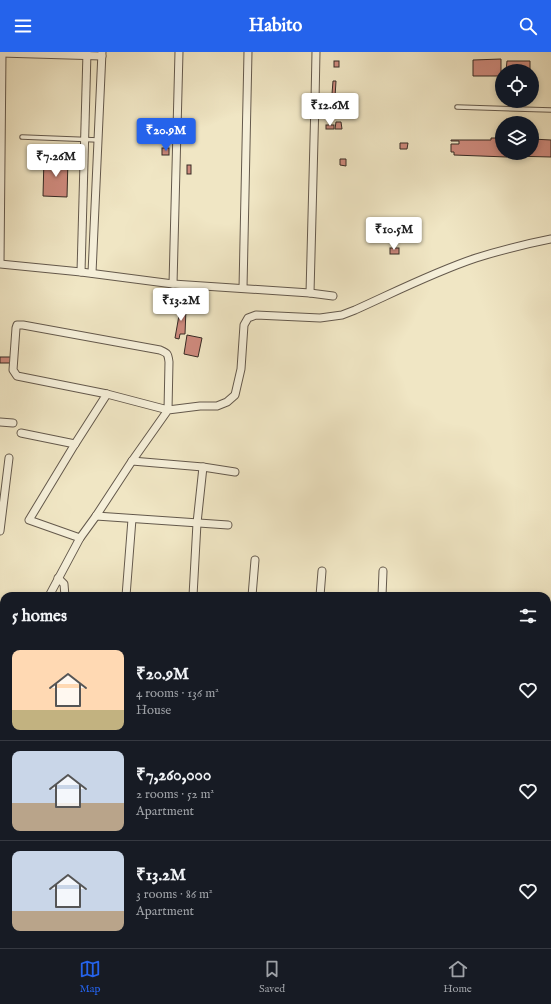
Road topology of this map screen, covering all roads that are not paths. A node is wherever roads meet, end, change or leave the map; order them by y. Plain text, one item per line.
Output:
1 (179, 52) edge
2 (248, 52) edge
3 (316, 52) edge
4 (1, 53) edge
5 (87, 54) edge
6 (102, 54) edge
7 (457, 107) dead end
8 (551, 110) edge
9 (22, 137) dead end
10 (85, 139) junction
11 (98, 140) junction
12 (551, 239) edge
13 (0, 264) edge
14 (81, 272) junction
15 (92, 274) junction
16 (174, 284) junction
17 (243, 288) junction
18 (310, 293) junction
19 (333, 296) dead end
20 (107, 394) junction
21 (168, 410) junction
22 (0, 422) edge
23 (12, 423) dead end
24 (21, 433) dead end
25 (74, 444) junction
26 (9, 458) dead end
27 (132, 461) junction
28 (203, 467) junction
29 (235, 472) dead end
30 (96, 516) junction
31 (132, 519) junction
32 (197, 523) junction
33 (228, 525) dead end
34 (0, 531) edge
35 (80, 538) junction
36 (255, 560) dead end
37 (322, 571) dead end
38 (383, 571) dead end
39 (58, 578) junction
40 (51, 592) edge
41 (65, 592) edge
42 (126, 592) edge
43 (193, 592) edge
44 (252, 592) edge
45 (320, 592) edge
46 (382, 592) edge
47 (0, 841) edge
48 (0, 847) edge

1 - 16 street
2 - 17 street
3 - 18 street
4 - 5 street
4 - 13 street
5 - 6 street
5 - 10 street
6 - 11 street
7 - 8 lane
9 - 10 lane
10 - 11 lane
10 - 14 street
11 - 15 street
12 - 21 street
13 - 14 street
14 - 15 street
15 - 16 street
16 - 17 street
17 - 18 street
18 - 19 street
20 - 21 street
20 - 21 street
20 - 25 street
21 - 27 street
22 - 23 street
24 - 25 street
25 - 35 street
26 - 34 street
27 - 28 street
27 - 30 street
28 - 29 street
28 - 32 street
30 - 31 street
30 - 35 street
31 - 32 street
31 - 42 street
32 - 33 street
32 - 43 street
35 - 39 street
36 - 44 street
37 - 45 street
38 - 46 street
39 - 40 street
39 - 41 street
47 - 48 street

